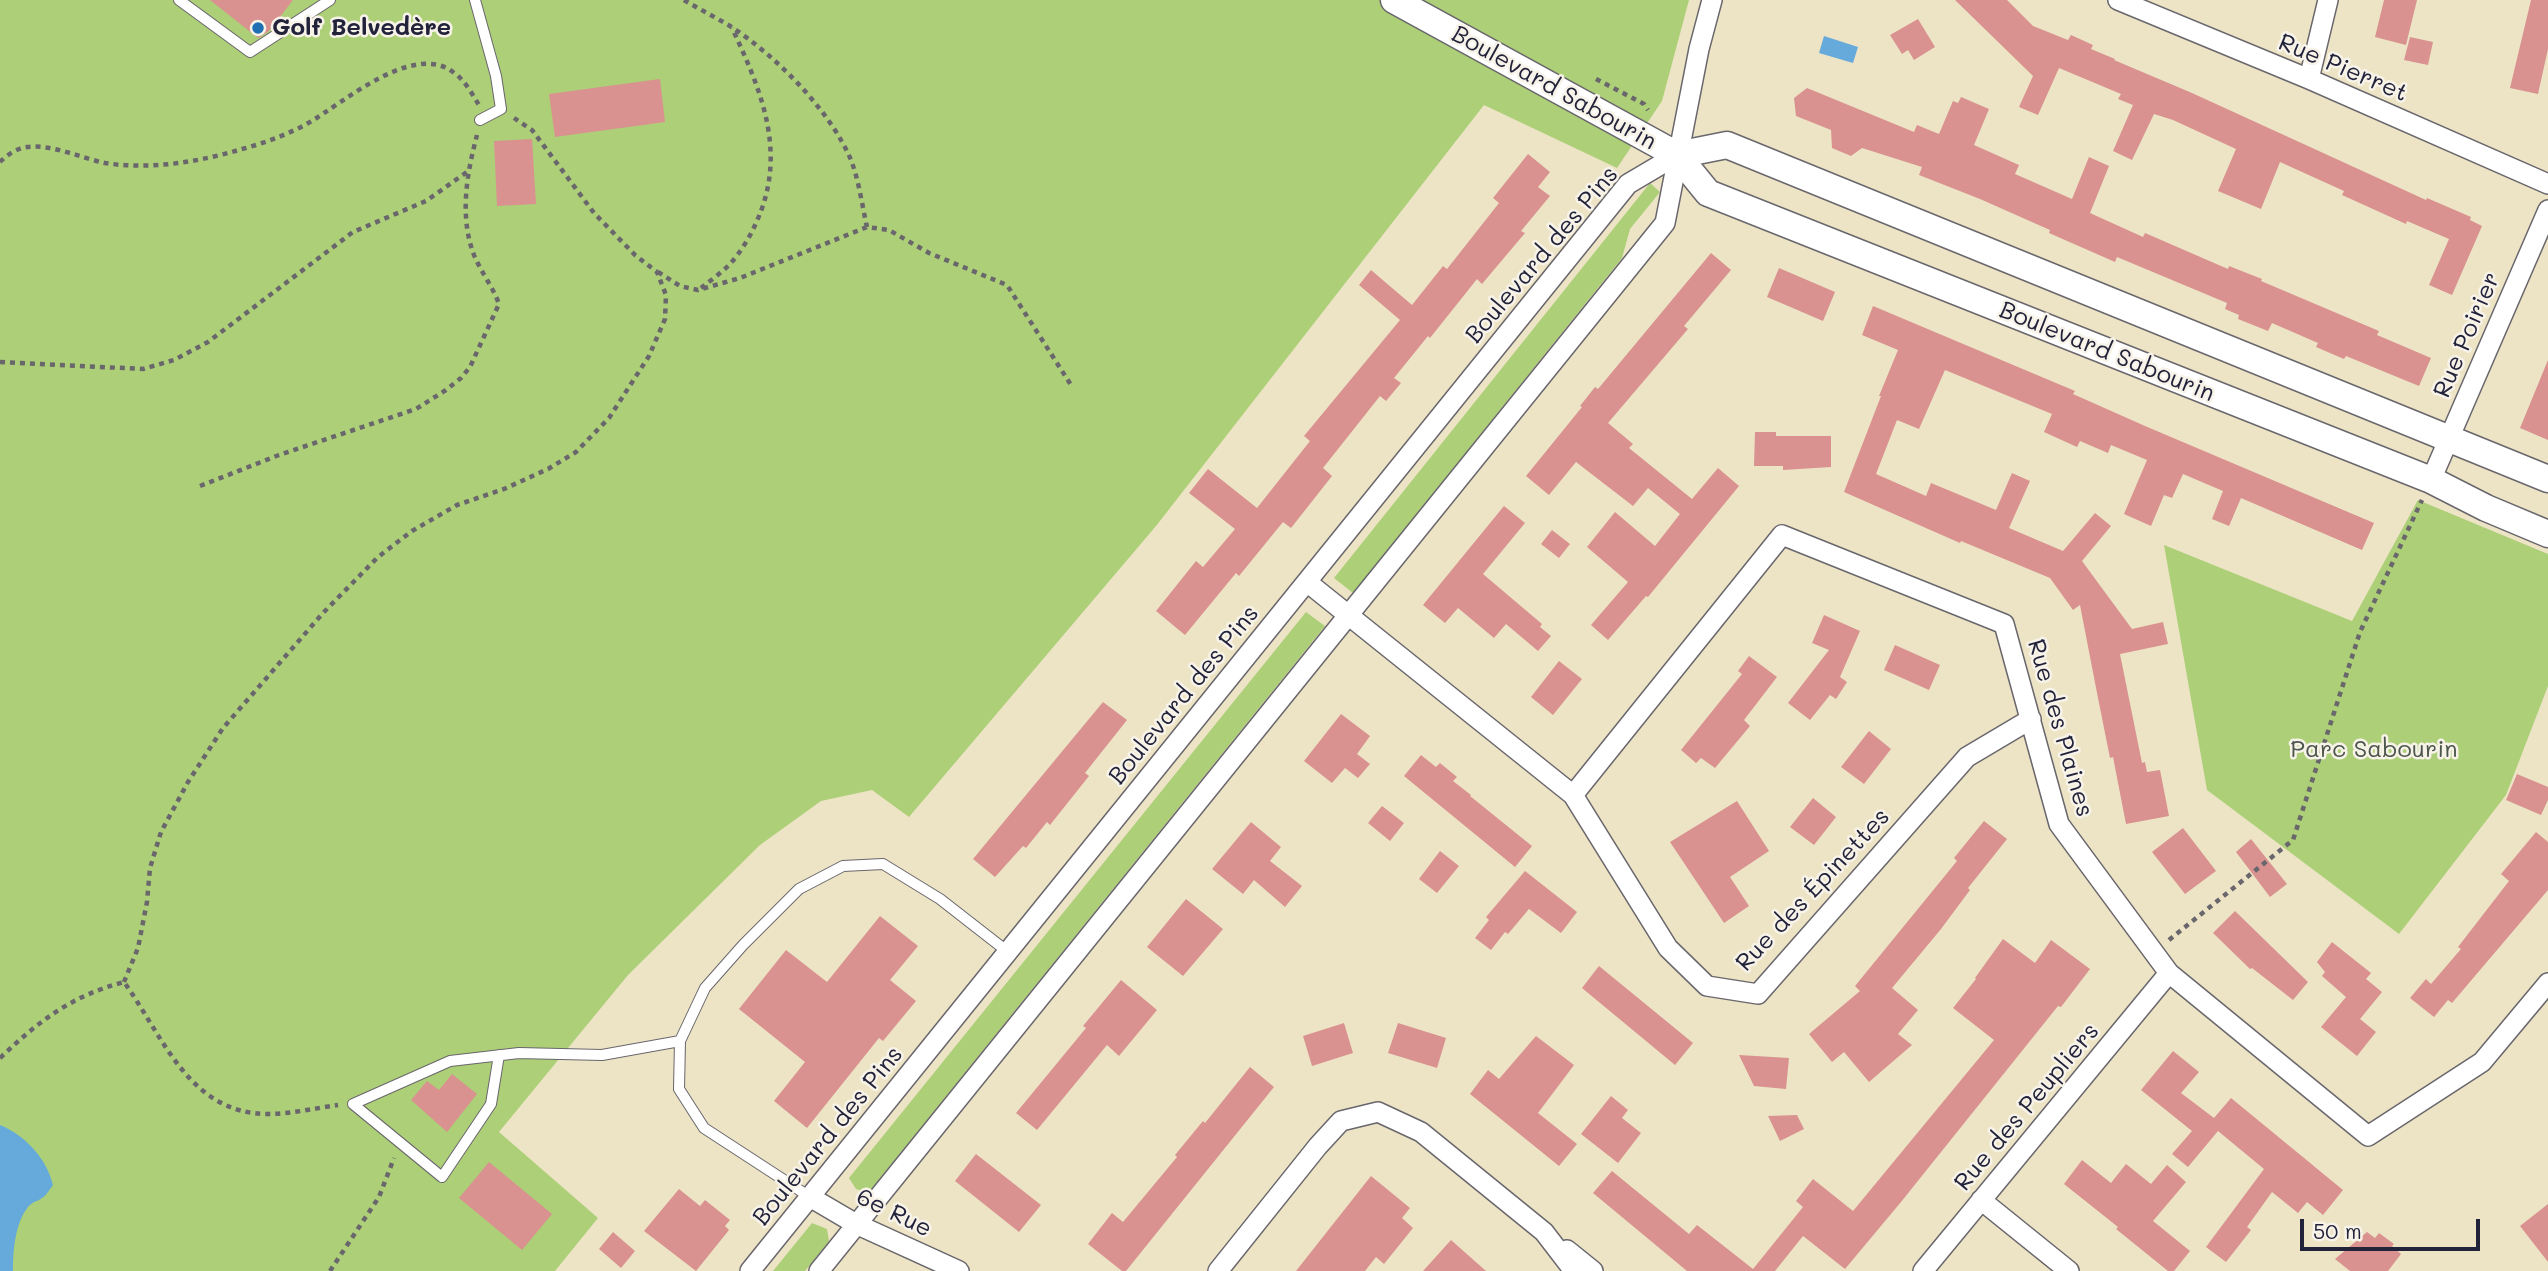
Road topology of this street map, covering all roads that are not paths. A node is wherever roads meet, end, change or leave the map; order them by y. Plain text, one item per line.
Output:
1 (179, 0) edge
2 (330, 0) edge
3 (475, 0) edge
4 (1394, 0) edge
5 (1712, 0) edge
6 (2118, 0) edge
7 (2328, 0) edge
8 (2309, 79) junction
9 (481, 120) road end
10 (1677, 155) junction
11 (2548, 184) edge
12 (2548, 209) edge
13 (2449, 440) junction
14 (2548, 479) edge
15 (2431, 480) junction
16 (2548, 534) edge
17 (1307, 582) junction
18 (1350, 615) junction
19 (2031, 719) junction
20 (1573, 795) junction
21 (1007, 952) junction
22 (2169, 974) junction
23 (2548, 983) edge
24 (680, 1041) junction
25 (499, 1055) junction
26 (810, 1198) junction
27 (1981, 1200) junction
28 (856, 1224) junction
29 (1544, 1233) junction
30 (750, 1271) edge
31 (819, 1271) edge
32 (959, 1271) edge
33 (1218, 1271) edge
34 (1574, 1271) edge
35 (1593, 1271) edge
36 (1923, 1271) edge
37 (2069, 1271) edge

1 - 2 lane
3 - 9 lane
4 - 10 street, Boulevard Sabourin
5 - 10 street
6 - 8 street, Rue Pierret
7 - 8 street
8 - 11 street, Rue Pierret
10 - 13 street, Boulevard Sabourin
10 - 15 street, Boulevard Sabourin
10 - 17 street, Boulevard des Pins
10 - 18 street
12 - 13 street, Rue Poirier
13 - 14 street, Boulevard Sabourin
13 - 15 street, Rue Poirier
15 - 16 street, Boulevard Sabourin
17 - 18 street, Rue des Épinettes
17 - 21 street, Boulevard des Pins
18 - 20 street, Rue des Épinettes
18 - 28 street
19 - 20 street, Rue des Plaines
19 - 20 street, Rue des Épinettes
19 - 22 street, Rue des Plaines
21 - 24 lane
21 - 26 street, Boulevard des Pins
22 - 23 street, Rue des Plaines
22 - 27 street, Rue des Peupliers
24 - 25 lane
24 - 26 lane
25 - 25 lane
26 - 28 street, 6e Rue
26 - 30 street, Boulevard des Pins
27 - 36 street, Rue des Peupliers
27 - 37 street
28 - 31 street
28 - 32 street, 6e Rue
29 - 33 street
29 - 34 street
29 - 35 street

